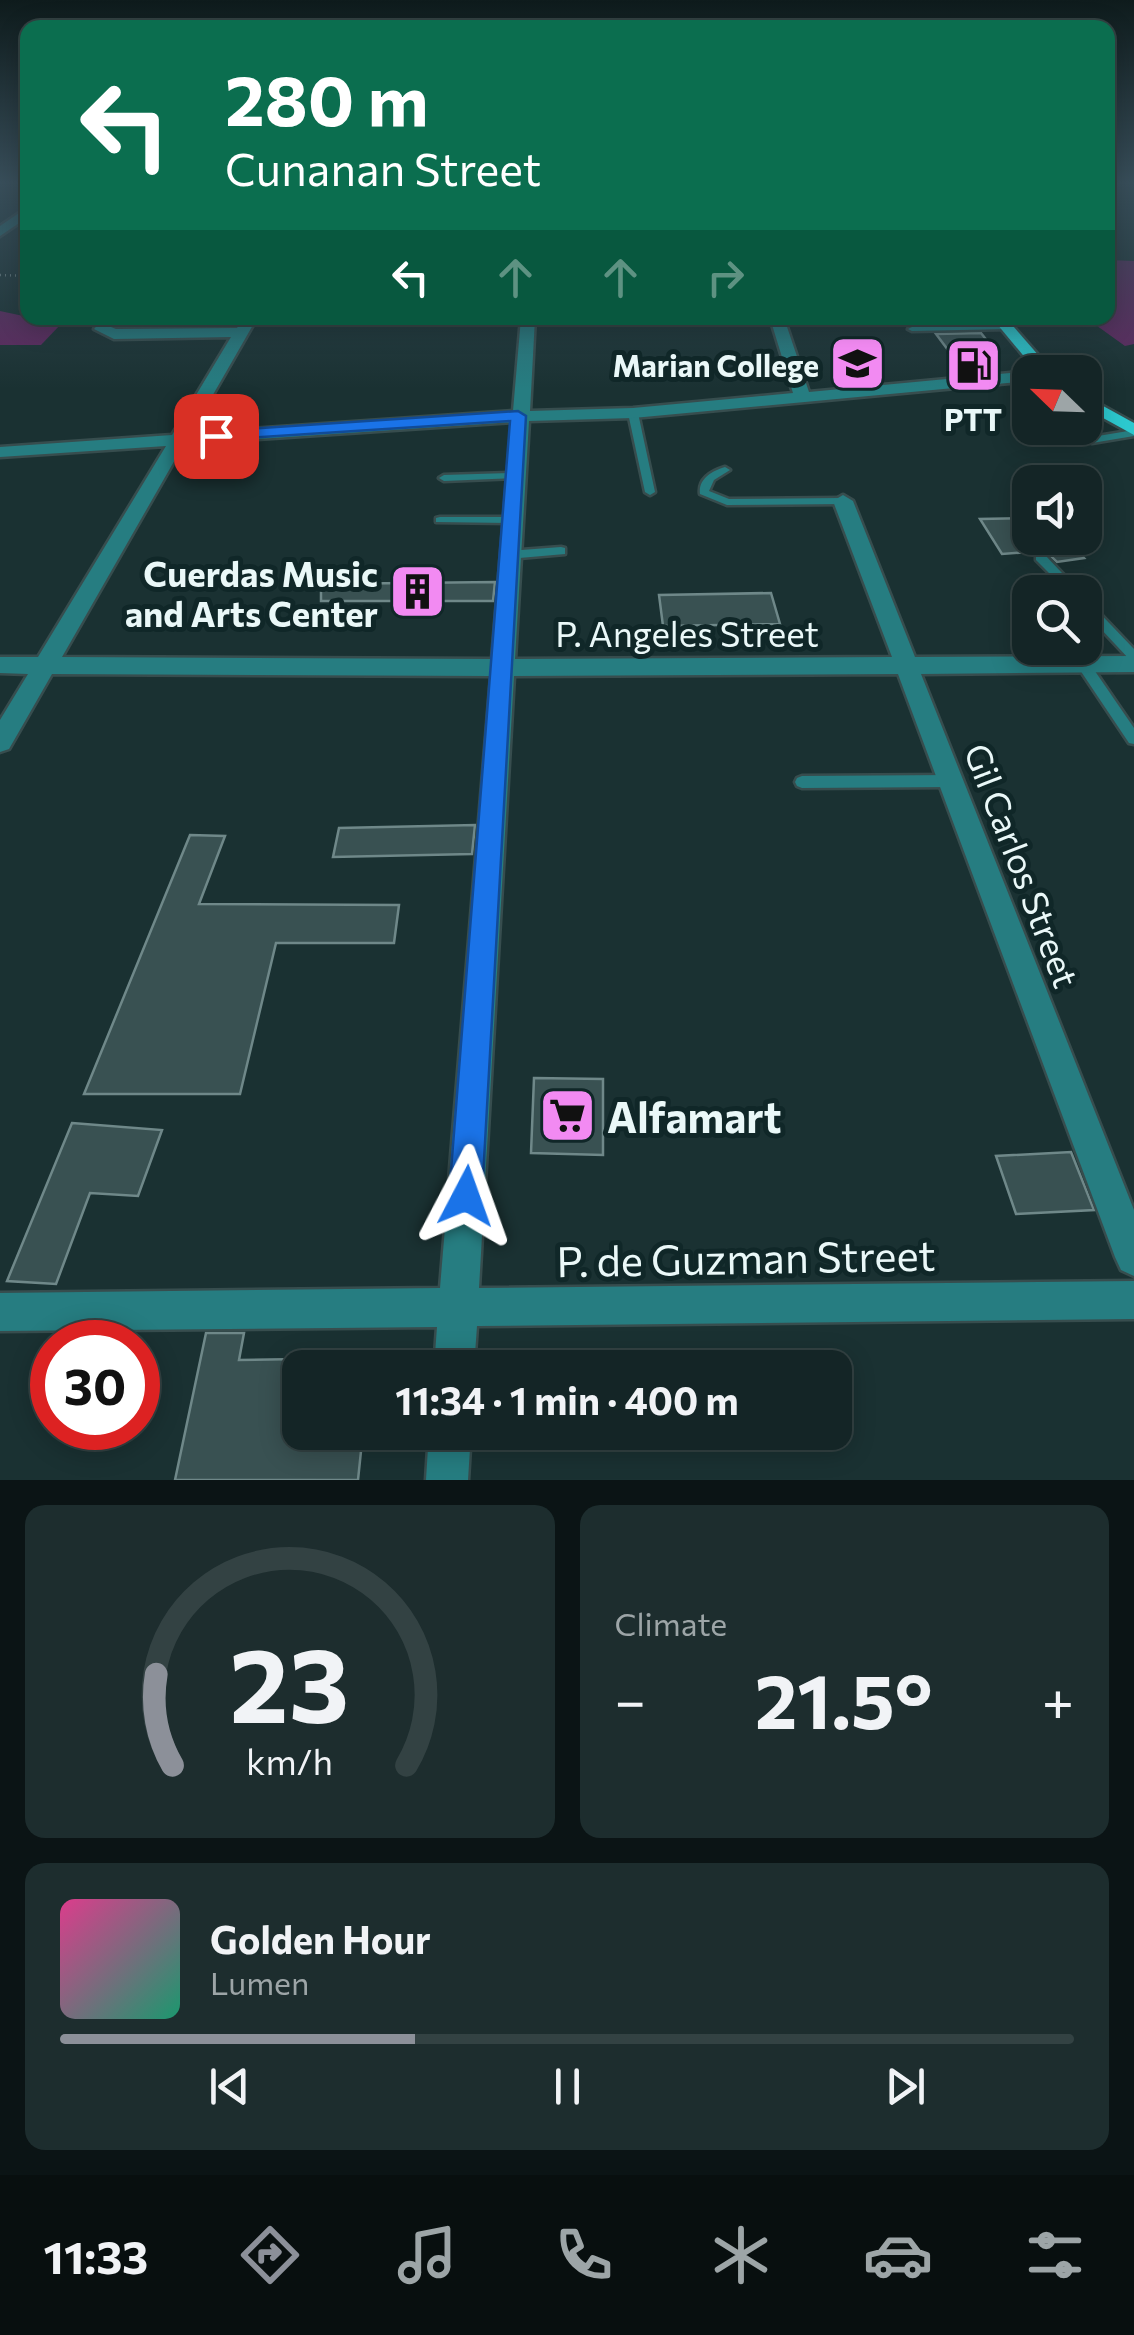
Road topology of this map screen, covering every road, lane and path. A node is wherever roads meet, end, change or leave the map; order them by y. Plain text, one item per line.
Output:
1 (105, 325) edge
2 (245, 325) edge
3 (527, 325) edge
4 (779, 325) edge
5 (963, 325) edge
6 (1005, 325) edge
7 (912, 329) dead end
8 (1030, 355) edge
9 (1012, 378) edge
10 (803, 397) junction
11 (1102, 412) edge
12 (633, 413) junction
13 (518, 416) junction
14 (1134, 432) edge
15 (178, 438) junction
16 (1102, 438) edge
17 (0, 452) edge
18 (725, 470) dead end
19 (514, 476) junction
20 (444, 478) dead end
21 (650, 492) dead end
22 (843, 501) joint
23 (440, 520) dead end
24 (511, 520) junction
25 (560, 552) dead end
26 (508, 555) junction
27 (1040, 556) dead end
28 (1058, 575) edge
29 (1102, 624) edge
30 (1134, 661) edge
31 (1102, 663) edge
32 (0, 664) edge
33 (47, 665) junction
34 (1012, 665) edge
35 (1084, 665) edge
36 (903, 666) junction
37 (502, 668) junction
38 (1134, 738) edge
39 (0, 742) edge
40 (952, 781) junction
41 (802, 782) dead end
42 (1134, 1257) edge
43 (1134, 1300) edge
44 (458, 1308) junction
45 (0, 1312) edge
46 (455, 1350) edge
47 (449, 1450) edge
48 (447, 1480) edge

1 - 2 street
2 - 15 street
3 - 13 street
4 - 10 street
5 - 7 lane
6 - 8 main road
9 - 10 street
10 - 12 street
11 - 14 main road
12 - 13 street
12 - 21 lane
13 - 15 street
13 - 19 street
14 - 16 lane
15 - 17 street
15 - 33 street
18 - 22 lane
19 - 20 lane
19 - 24 street
22 - 36 street, Gil Carlos Street
23 - 24 lane
24 - 26 street
25 - 26 lane
26 - 37 street
27 - 28 lane
29 - 30 lane
30 - 31 street, P. Angeles Street
32 - 33 street, P. Angeles Street
33 - 37 street, P. Angeles Street
33 - 39 street
34 - 36 street, P. Angeles Street
35 - 38 lane
36 - 37 street, P. Angeles Street
36 - 40 street, Gil Carlos Street
37 - 44 street
40 - 41 lane
40 - 42 street, Gil Carlos Street
43 - 44 street, P. de Guzman Street
44 - 45 street, P. de Guzman Street
44 - 46 street
47 - 48 street

